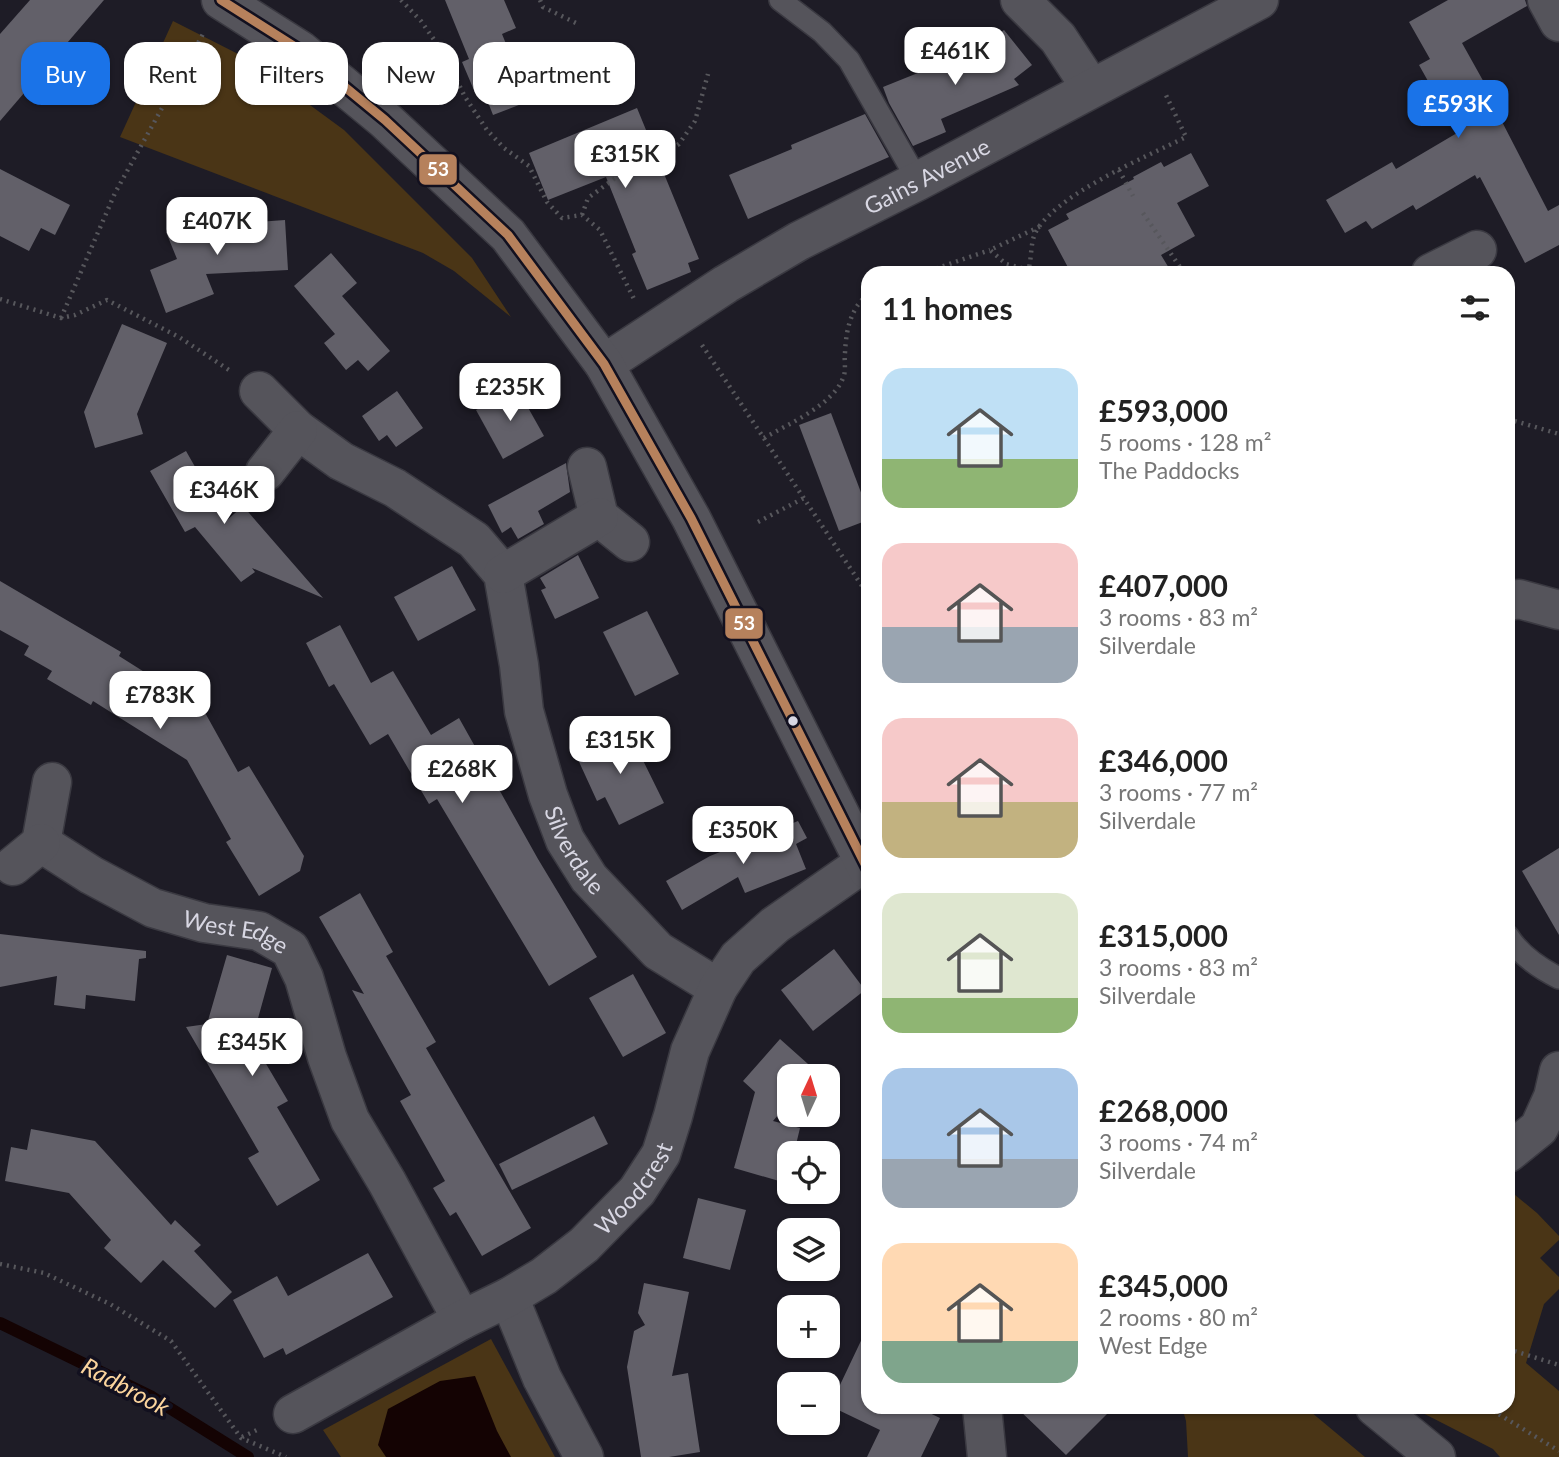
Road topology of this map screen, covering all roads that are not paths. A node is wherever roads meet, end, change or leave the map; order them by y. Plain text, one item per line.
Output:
1 (222, 0) edge
2 (780, 0) edge
3 (1020, 0) edge
4 (1259, 0) edge
5 (1546, 0) edge
6 (1559, 22) edge
7 (1091, 88) junction
8 (918, 181) junction
9 (1477, 250) dead end
10 (1446, 266) edge
11 (604, 364) junction
12 (259, 391) road end
13 (298, 430) junction
14 (587, 467) dead end
15 (265, 472) dead end
16 (599, 517) junction
17 (630, 542) dead end
18 (503, 574) junction
19 (1515, 600) edge
20 (1559, 610) edge
21 (52, 782) dead end
22 (861, 856) edge
23 (861, 869) edge
24 (1515, 947) edge
25 (1559, 978) edge
26 (718, 988) junction
27 (1559, 1071) edge
28 (1515, 1147) edge
29 (509, 1297) junction
30 (462, 1320) junction
31 (293, 1414) dead end
32 (983, 1414) edge
33 (1383, 1414) edge
34 (584, 1457) edge
35 (986, 1457) edge
36 (1436, 1457) edge

1 - 11 street
2 - 8 lane
3 - 7 street
4 - 7 street, Gains Avenue
5 - 6 street
7 - 8 street, Gains Avenue
8 - 11 street, Gains Avenue
9 - 10 street
11 - 22 street
12 - 13 street
13 - 15 street
13 - 18 street
14 - 16 street
16 - 17 street
16 - 18 street
18 - 26 street, Silverdale
19 - 20 street
21 - 30 street, West Edge
23 - 26 street, Woodcrest
24 - 25 lane
26 - 29 street, Woodcrest
27 - 28 street
29 - 30 street, Woodcrest
29 - 34 street
30 - 31 street, Woodcrest
32 - 35 street
33 - 36 street

